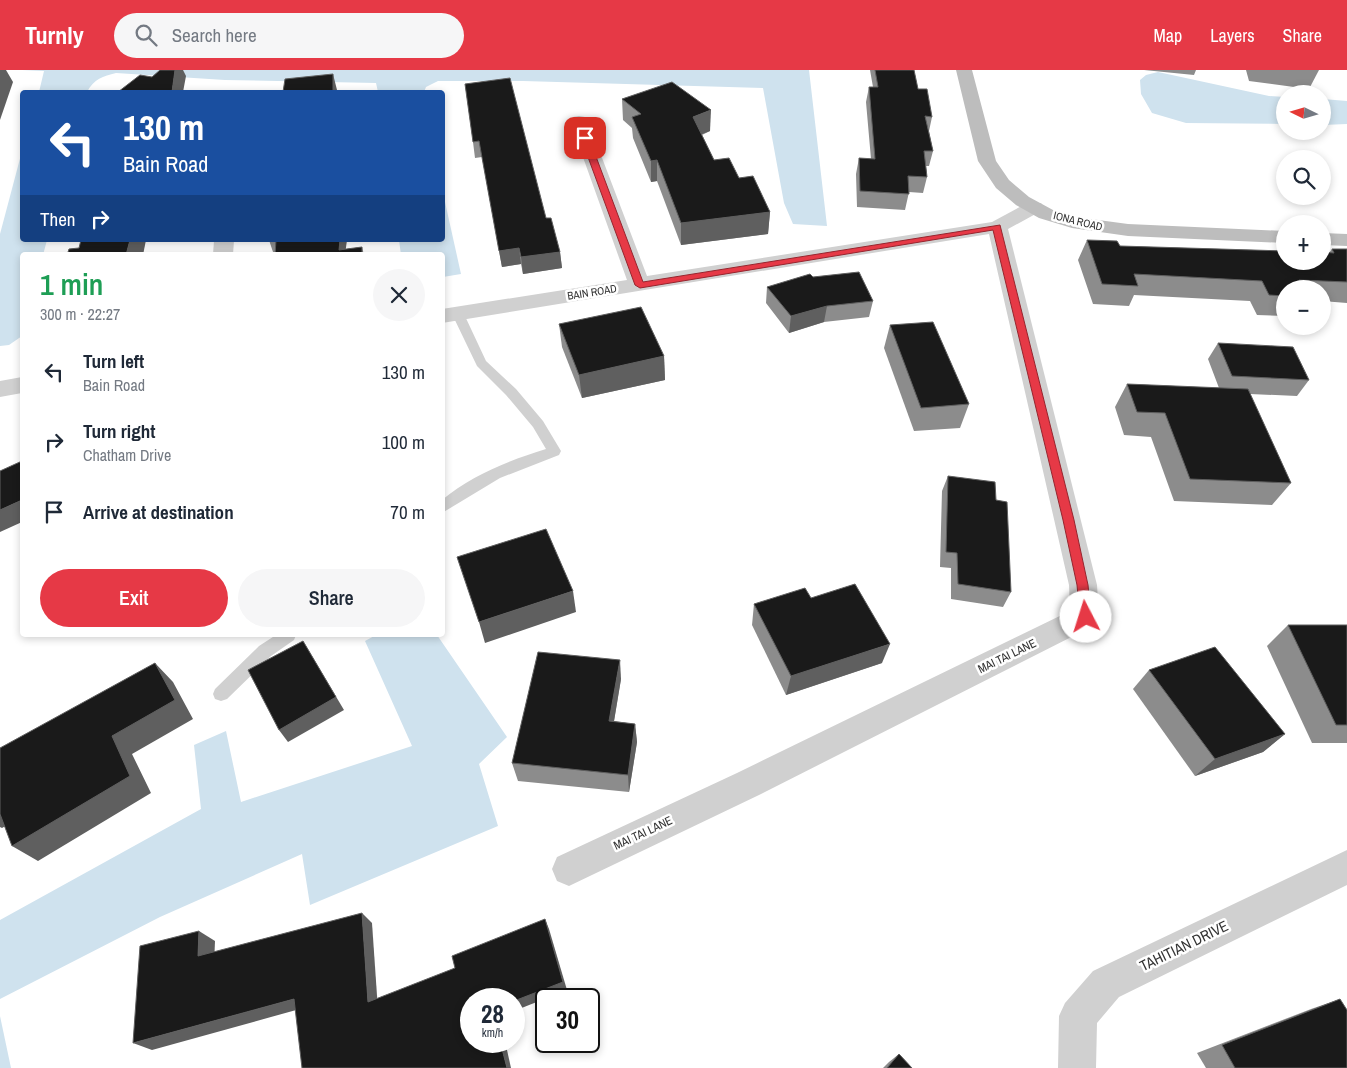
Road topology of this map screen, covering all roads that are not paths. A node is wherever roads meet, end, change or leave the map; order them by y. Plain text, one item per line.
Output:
1 (964, 70) edge
2 (579, 121) dead end
3 (1034, 208) junction
4 (997, 227) junction
5 (1276, 237) edge
6 (1331, 239) edge
7 (1347, 240) edge
8 (640, 285) junction
9 (450, 315) edge
10 (20, 385) edge
11 (0, 389) edge
12 (445, 506) edge
13 (285, 637) edge
14 (221, 694) dead end
15 (1347, 867) edge
16 (569, 869) dead end
17 (1077, 1068) edge

1 - 3 street, IONA ROAD
2 - 8 street
3 - 4 street, BAIN ROAD
3 - 5 street, IONA ROAD
4 - 8 street, BAIN ROAD
4 - 16 street, MAI TAI LANE
6 - 7 street
8 - 9 street, BAIN ROAD
9 - 12 lane
10 - 11 street
13 - 14 lane
15 - 17 street, TAHITIAN DRIVE

